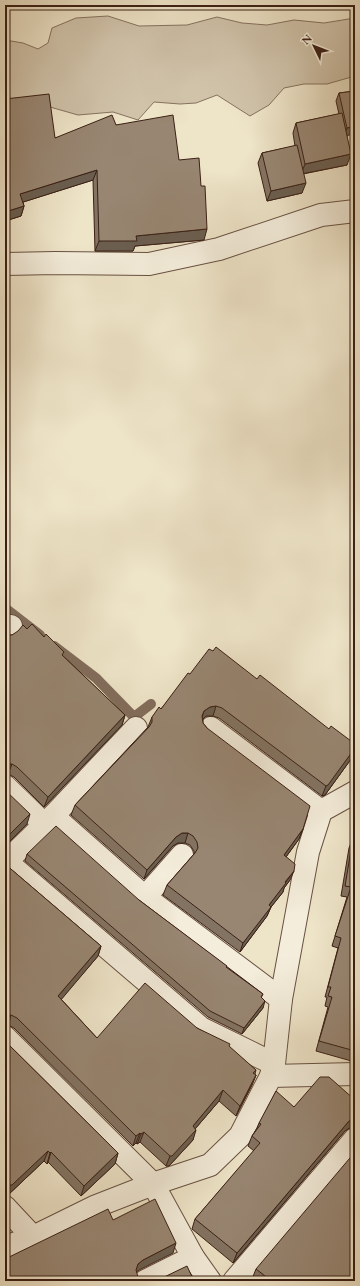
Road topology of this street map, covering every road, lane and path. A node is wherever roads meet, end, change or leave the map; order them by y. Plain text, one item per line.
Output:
1 (355, 211) edge
2 (5, 264) edge
3 (136, 728) dead end
4 (211, 728) dead end
5 (5, 786) edge
6 (355, 792) edge
7 (321, 811) junction
8 (48, 820) junction
9 (182, 855) dead end
10 (6, 862) edge
11 (145, 897) junction
12 (281, 999) junction
13 (5, 1037) edge
14 (273, 1070) junction
15 (355, 1074) edge
16 (355, 1139) edge
17 (153, 1184) junction
18 (5, 1207) edge
19 (34, 1237) junction
20 (5, 1247) edge
21 (193, 1257) junction
22 (145, 1281) edge
23 (210, 1281) edge
24 (234, 1281) edge

1 - 2 street
3 - 8 street
4 - 7 street
5 - 8 street
6 - 7 street
7 - 12 street
8 - 10 street
8 - 11 street
9 - 11 street
10 - 14 street
11 - 12 street
12 - 14 street
13 - 17 street
14 - 15 street
14 - 17 street
16 - 24 street
17 - 19 street
17 - 21 street
18 - 19 street
19 - 20 street
21 - 22 street
21 - 23 street

